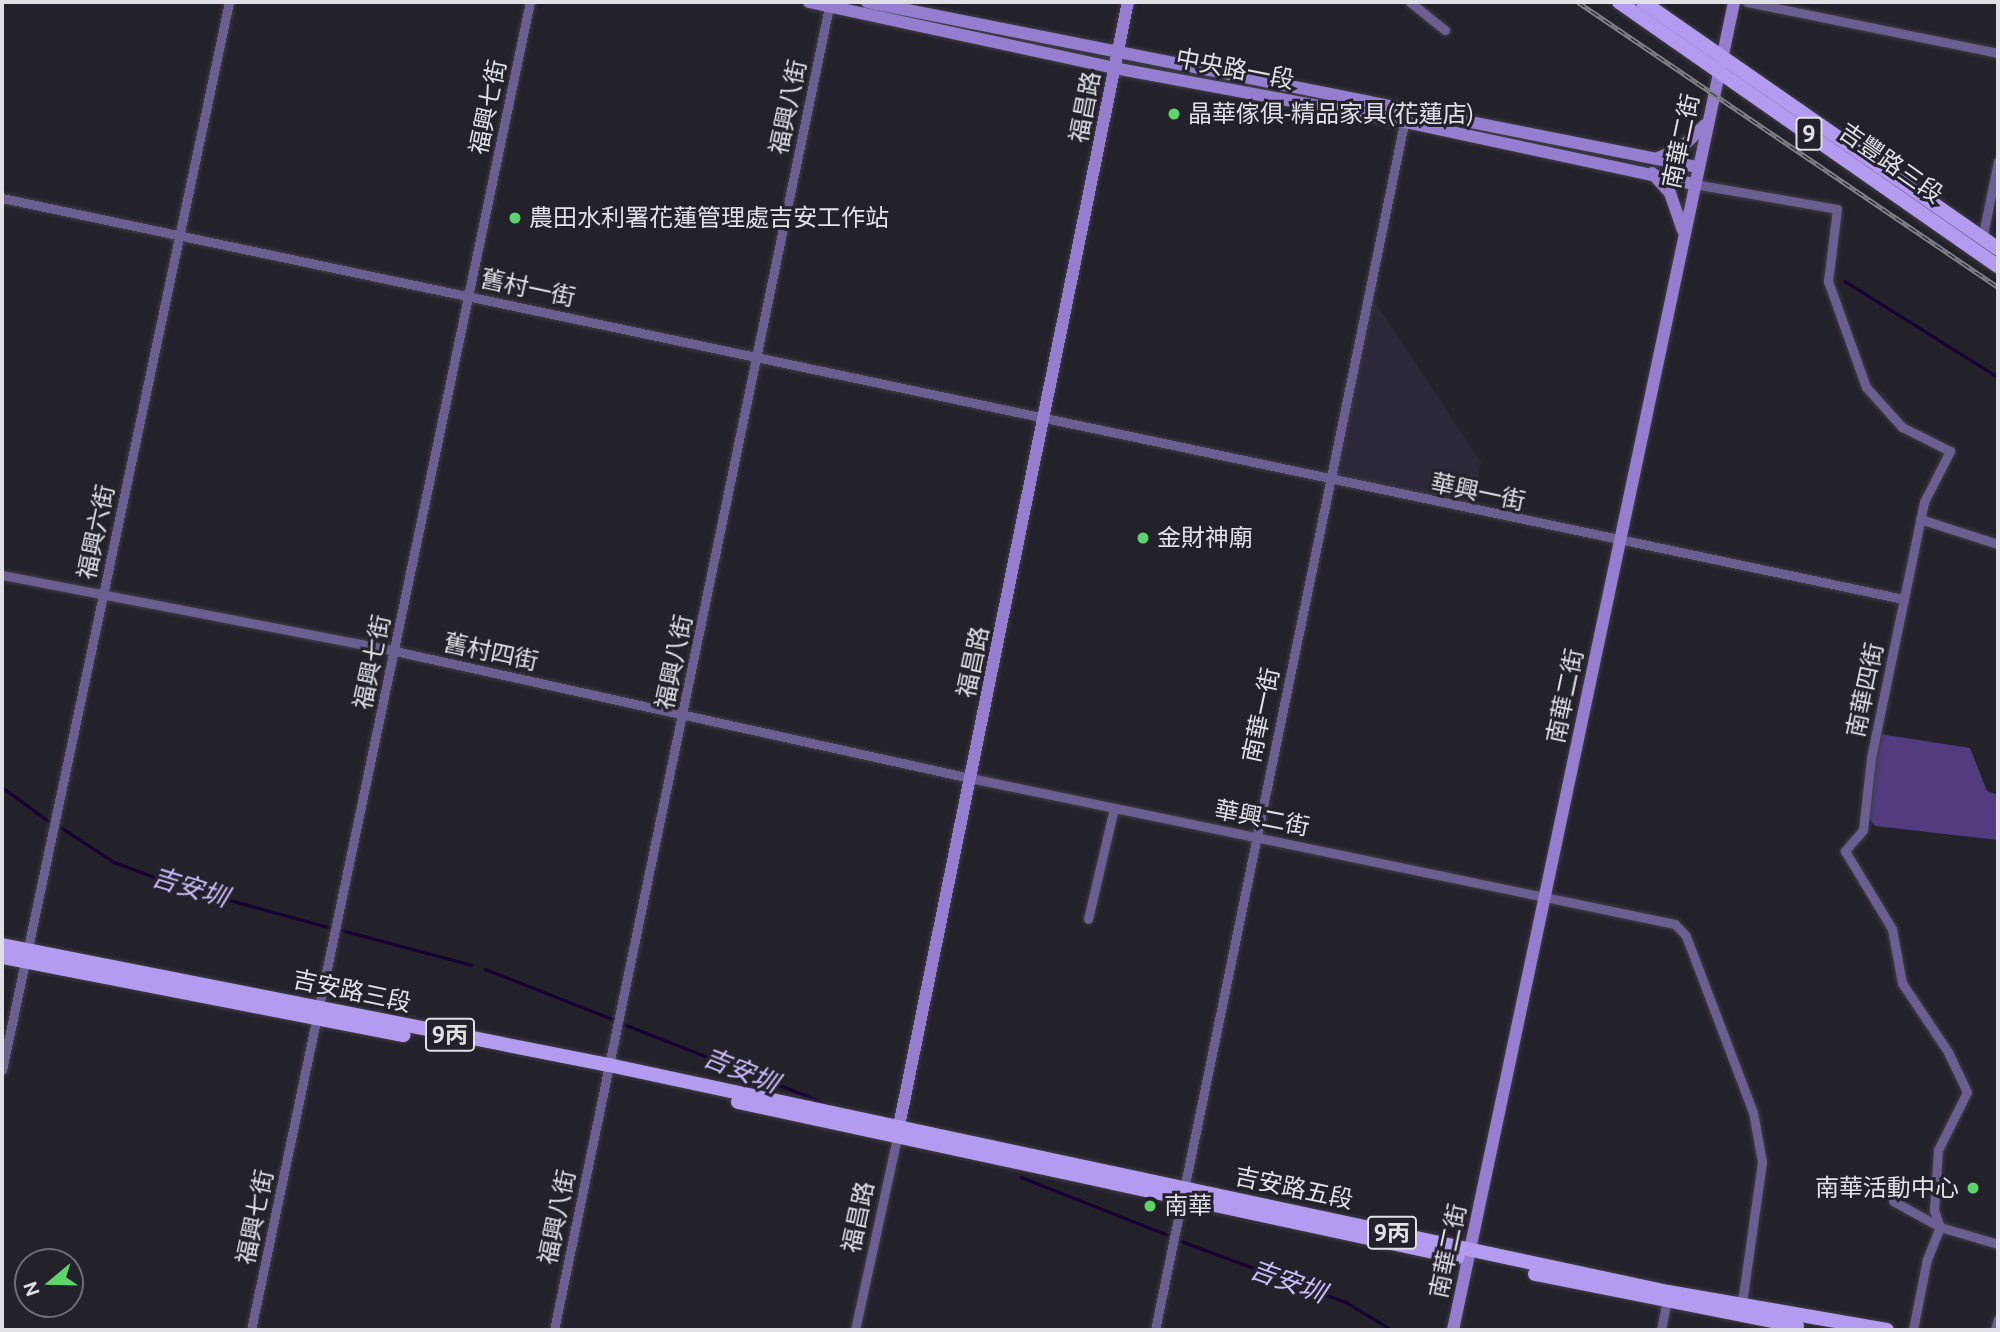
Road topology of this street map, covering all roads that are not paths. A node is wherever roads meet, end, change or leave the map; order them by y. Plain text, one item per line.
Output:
1 (229, 2) edge
2 (530, 2) edge
3 (809, 2) edge
4 (867, 2) edge
5 (1128, 2) edge
6 (1410, 2) edge
7 (1619, 2) edge
8 (1643, 2) edge
9 (1734, 2) edge
10 (1747, 2) edge
11 (829, 4) edge
12 (1445, 30) dead end
13 (1117, 53) junction
14 (1998, 53) edge
15 (1721, 65) junction
16 (1114, 68) junction
17 (1408, 107) junction
18 (1405, 122) junction
19 (1705, 124) junction
20 (1658, 158) junction
21 (1998, 162) edge
22 (1697, 167) junction
23 (1652, 173) junction
24 (1694, 184) junction
25 (2, 198) edge
26 (1683, 230) junction
27 (180, 234) junction
28 (1982, 239) junction
29 (1998, 249) edge
30 (1998, 266) edge
31 (469, 296) junction
32 (757, 357) junction
33 (1045, 420) junction
34 (1330, 481) junction
35 (1920, 519) junction
36 (1619, 539) junction
37 (1998, 544) edge
38 (2, 575) edge
39 (102, 592) junction
40 (1904, 599) junction
41 (395, 651) junction
42 (682, 714) junction
43 (970, 778) junction
44 (1114, 808) junction
45 (1256, 836) junction
46 (1545, 896) junction
47 (1088, 919) dead end
48 (2, 945) edge
49 (26, 956) junction
50 (2, 957) edge
51 (317, 1011) junction
52 (608, 1069) junction
53 (2, 1070) edge
54 (897, 1133) junction
55 (1184, 1194) junction
56 (1893, 1201) dead end
57 (1940, 1227) junction
58 (1998, 1244) edge
59 (1469, 1254) junction
60 (1667, 1297) junction
61 (1741, 1309) junction
62 (1998, 1319) edge
63 (251, 1330) edge
64 (554, 1330) edge
65 (855, 1330) edge
66 (1155, 1330) edge
67 (1453, 1330) edge
68 (1661, 1330) edge
69 (1822, 1330) edge
70 (1887, 1330) edge
71 (1913, 1330) edge
72 (1995, 1330) edge

1 - 27 street, 福興六街
2 - 31 street, 福興七街
3 - 11 street, 中央路一段
4 - 13 street, 中央路一段
5 - 13 street, 福昌路
6 - 12 street
7 - 15 main road, 吉豐路三段 / 9
8 - 15 main road, 吉豐路三段 / 9
9 - 15 street, 南華二街
10 - 14 street
11 - 16 street, 中央路一段
11 - 32 street, 福興八街
13 - 16 street, 福昌路
13 - 17 street, 中央路一段
15 - 19 street, 南華二街
15 - 28 main road, 吉豐路三段 / 9
15 - 30 main road, 吉豐路三段 / 9
16 - 18 street, 中央路一段
16 - 33 street, 福昌路
17 - 18 street, 南華一街
17 - 20 street, 中央路一段
18 - 23 street, 中央路一段
18 - 34 street, 南華一街
19 - 20 street
19 - 22 street, 南華二街
20 - 22 street, 中央路一段
21 - 28 street
22 - 24 street, 南華二街
23 - 24 street, 中央路一段
23 - 26 street
24 - 26 street, 南華二街
24 - 35 street, 南華四街
25 - 27 street, 舊村一街
26 - 36 street, 南華二街
27 - 31 street, 舊村一街
27 - 39 street, 福興六街
28 - 29 main road, 吉豐路三段 / 9
31 - 32 street, 舊村一街
31 - 41 street, 福興七街
32 - 33 street, 舊村一街
32 - 42 street, 福興八街
33 - 34 street, 華興一街
33 - 43 street, 福昌路
34 - 36 street, 華興一街
34 - 45 street, 南華一街
35 - 37 street
35 - 40 street, 南華四街
36 - 40 street, 華興一街
36 - 46 street, 南華二街
38 - 39 street, 舊村四街
39 - 41 street, 舊村四街
39 - 49 street, 福興六街
40 - 57 street, 南華四街
41 - 42 street, 舊村四街
41 - 51 street, 福興七街
42 - 43 street, 舊村四街
42 - 52 street, 福興八街
43 - 44 street, 華興二街
43 - 54 street, 福昌路
44 - 45 street, 華興二街
44 - 47 street
45 - 46 street, 華興二街
45 - 55 street, 南華一街
46 - 59 street, 南華二街
46 - 61 street, 華興二街
48 - 49 main road, 吉安路三段 / 9丙
49 - 50 main road, 吉安路三段 / 9丙
49 - 51 main road, 吉安路三段 / 9丙
49 - 53 street, 福興六街
51 - 52 main road, 吉安路三段 / 9丙
51 - 63 street, 福興七街
52 - 54 main road, 吉安路三段 / 9丙
52 - 64 street, 福興八街
54 - 55 main road, 吉安路五段 / 9丙
54 - 65 street, 福昌路
55 - 59 main road, 吉安路五段 / 9丙
55 - 66 street, 南華一街
56 - 57 street
57 - 58 street
57 - 71 street
59 - 60 main road, 吉安路五段 / 9丙
59 - 67 street, 南華二街
60 - 61 main road, 吉安路五段 / 9丙
60 - 68 street
61 - 69 main road, 吉安路五段 / 9丙
61 - 70 main road, 吉安路五段 / 9丙
62 - 72 street

